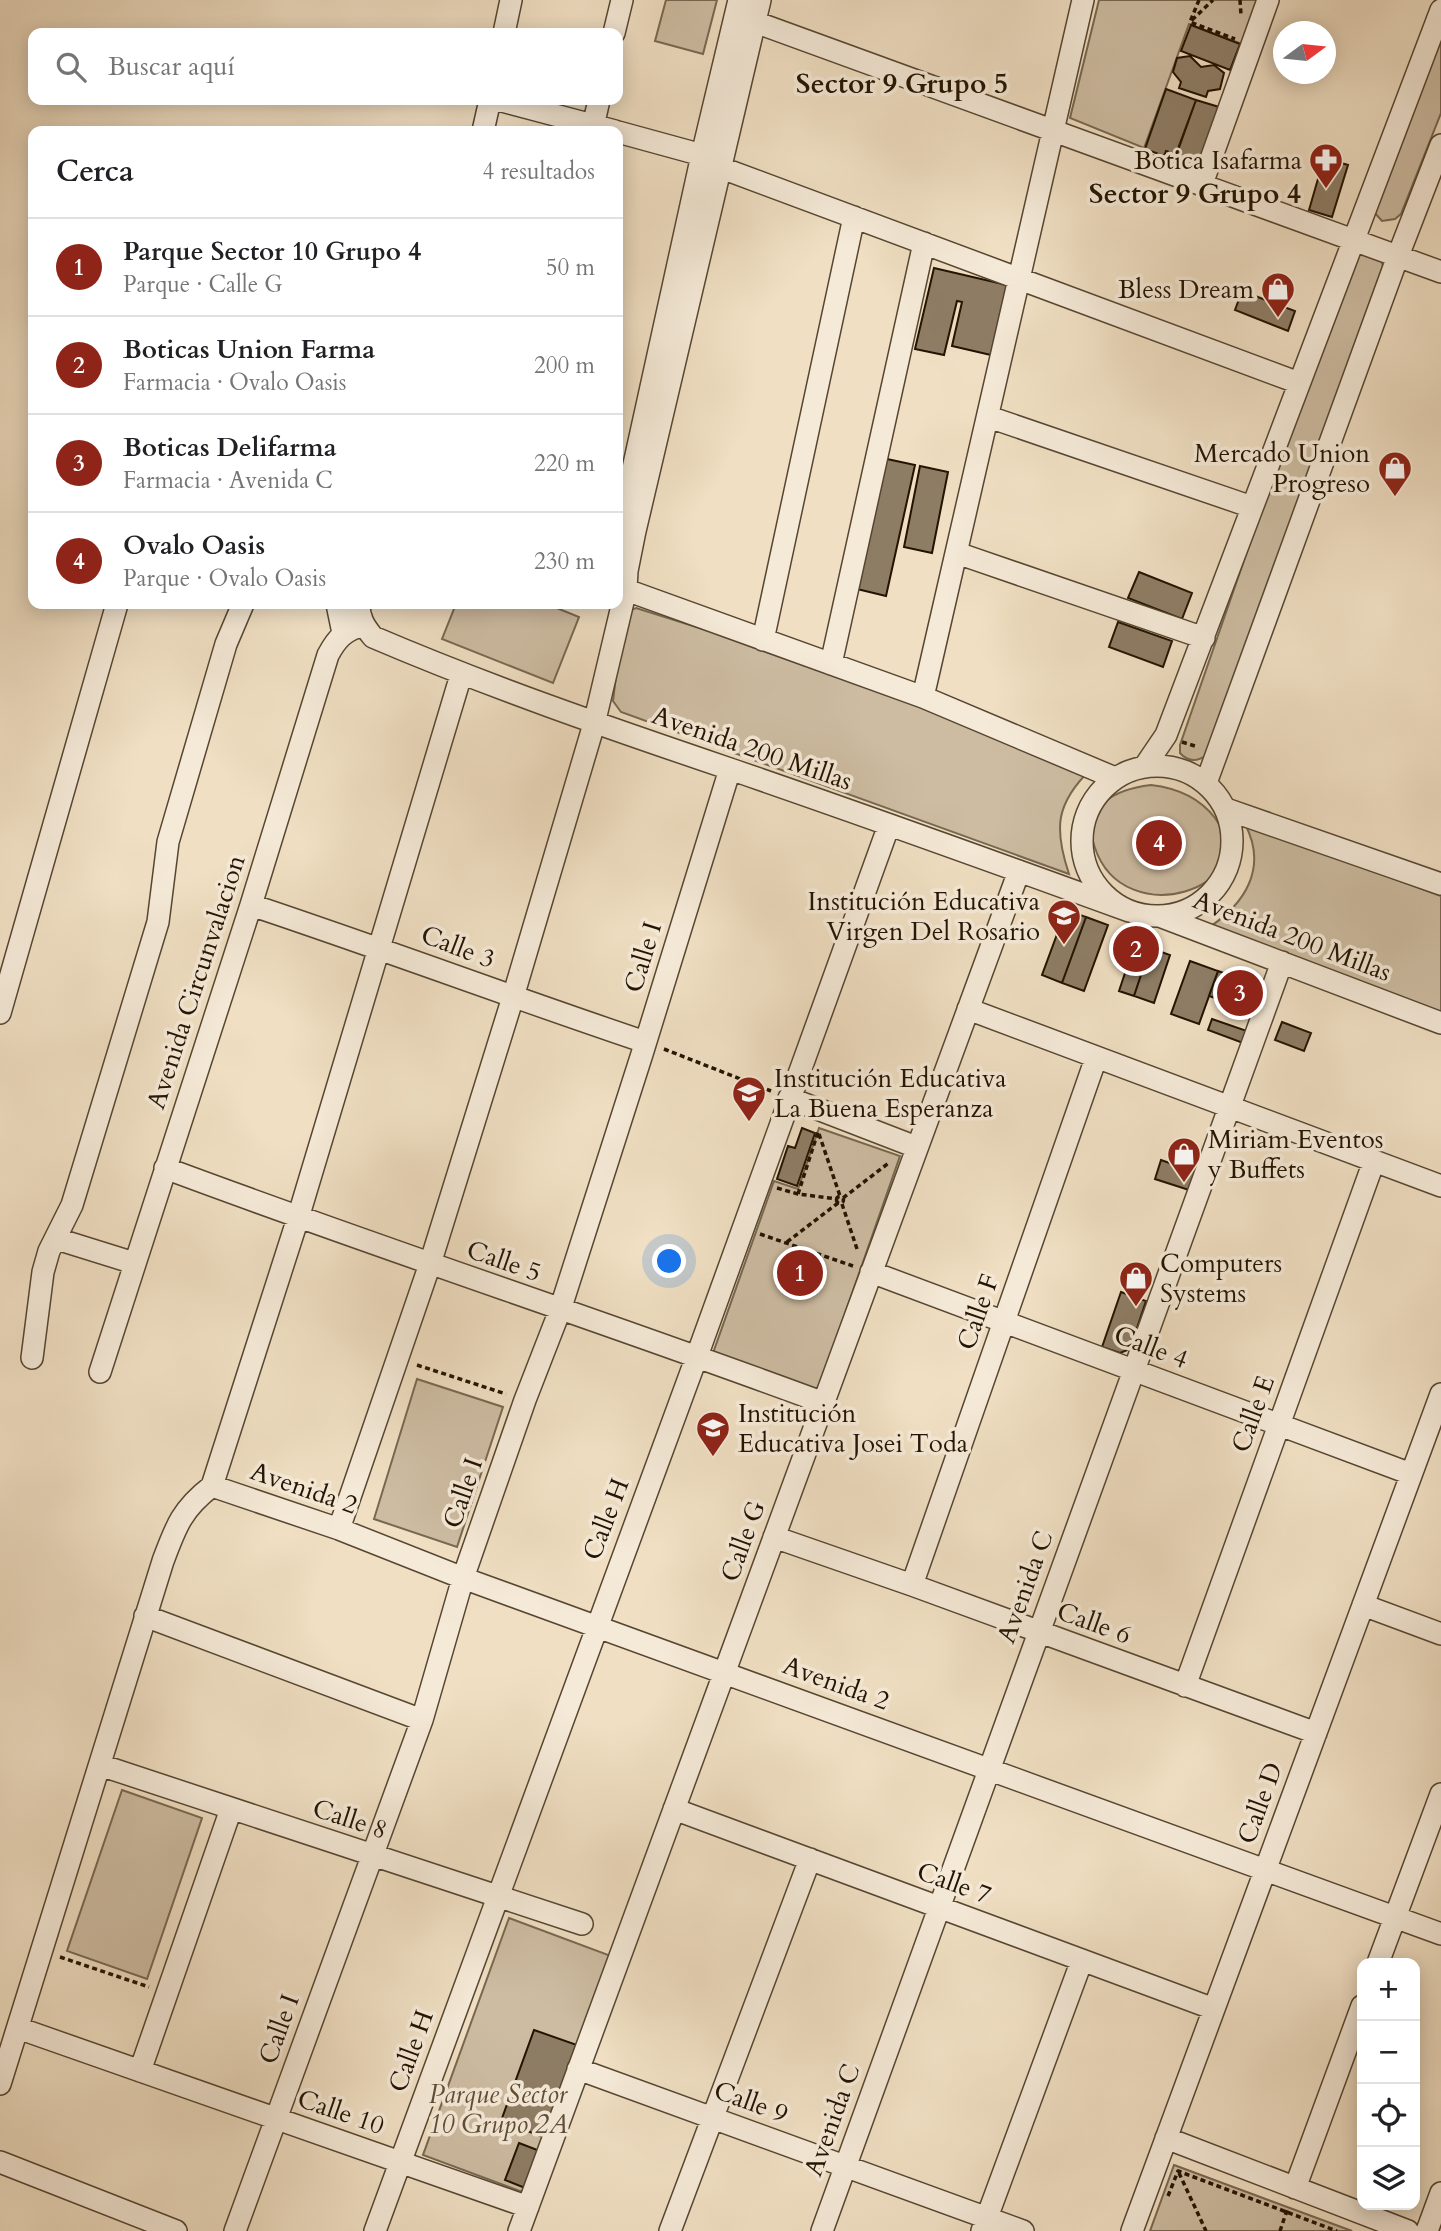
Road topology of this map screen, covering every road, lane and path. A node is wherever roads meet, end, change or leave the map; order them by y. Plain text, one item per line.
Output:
1 (512, 0) edge
2 (622, 0) edge
3 (760, 0) edge
4 (1083, 0) edge
5 (1199, 0) edge
6 (1213, 0) edge
7 (1268, 0) edge
8 (1441, 10) edge
9 (743, 13) edge
10 (1190, 22) junction
11 (505, 28) edge
12 (615, 28) edge
13 (1242, 42) dead end
14 (489, 105) edge
15 (515, 105) edge
16 (598, 105) edge
17 (484, 126) edge
18 (586, 126) edge
19 (593, 126) edge
20 (1054, 131) junction
21 (623, 134) edge
22 (1441, 145) edge
23 (711, 161) junction
24 (1202, 184) junction
25 (854, 217) junction
26 (1354, 240) junction
27 (923, 243) junction
28 (1398, 256) junction
29 (1441, 272) edge
30 (1020, 279) junction
31 (1299, 383) junction
32 (989, 416) junction
33 (1252, 507) junction
34 (623, 517) edge
35 (957, 553) junction
36 (623, 579) edge
37 (623, 584) edge
38 (116, 609) edge
39 (241, 609) edge
40 (338, 609) edge
41 (359, 609) edge
42 (616, 609) edge
43 (364, 625) junction
44 (343, 633) junction
45 (1203, 638) junction
46 (763, 640) junction
47 (831, 664) junction
48 (461, 674) junction
49 (923, 697) junction
50 (594, 724) junction
51 (1166, 735) junction
52 (1216, 754) junction
53 (1146, 766) junction
54 (730, 769) junction
55 (1115, 778) junction
56 (1206, 783) junction
57 (1226, 809) junction
58 (889, 825) junction
59 (1019, 871) junction
60 (1441, 884) edge
61 (251, 905) junction
62 (1129, 911) junction
63 (1162, 916) junction
64 (379, 947) junction
65 (1282, 962) junction
66 (513, 997) junction
67 (2, 1002) edge
68 (968, 1009) junction
69 (1441, 1023) edge
70 (645, 1042) junction
71 (1096, 1058) junction
72 (789, 1098) junction
73 (1229, 1107) junction
74 (822, 1122) junction
75 (831, 1136) dead end
76 (916, 1147) junction
77 (1374, 1161) junction
78 (165, 1168) junction
79 (891, 1170) dead end
80 (758, 1182) junction
81 (1441, 1186) edge
82 (798, 1194) junction
83 (840, 1200) junction
84 (298, 1218) junction
85 (741, 1228) junction
86 (57, 1239) junction
87 (785, 1243) junction
88 (865, 1246) dead end
89 (134, 1263) junction
90 (430, 1264) junction
91 (866, 1266) junction
92 (560, 1310) junction
93 (1004, 1321) junction
94 (697, 1356) junction
95 (32, 1358) dead end
96 (398, 1359) junction
97 (1134, 1370) junction
98 (100, 1372) dead end
99 (1441, 1394) edge
100 (525, 1400) junction
101 (824, 1403) junction
102 (1279, 1424) junction
103 (1412, 1474) junction
104 (212, 1486) junction
105 (340, 1530) junction
106 (774, 1537) junction
107 (463, 1578) junction
108 (912, 1585) junction
109 (1363, 1605) junction
110 (145, 1616) junction
111 (596, 1626) junction
112 (1039, 1632) junction
113 (1441, 1634) edge
114 (724, 1672) junction
115 (1185, 1686) junction
116 (422, 1720) junction
117 (1315, 1733) junction
118 (100, 1765) junction
119 (989, 1769) junction
120 (1441, 1794) edge
121 (231, 1809) junction
122 (674, 1809) junction
123 (373, 1856) junction
124 (810, 1859) junction
125 (1265, 1869) junction
126 (497, 1897) junction
127 (939, 1907) junction
128 (1395, 1917) junction
129 (582, 1924) dead end
130 (1441, 1934) edge
131 (42, 1951) junction
132 (1380, 1958) edge
133 (1082, 1960) junction
134 (167, 1993) junction
135 (1214, 2009) junction
136 (1357, 2020) edge
137 (18, 2028) junction
138 (578, 2069) junction
139 (140, 2071) junction
140 (0, 2084) edge
141 (711, 2117) junction
142 (276, 2119) junction
143 (1165, 2141) junction
144 (0, 2162) edge
145 (400, 2162) junction
146 (845, 2166) junction
147 (1178, 2171) junction
148 (1295, 2188) junction
149 (1441, 2193) edge
150 (528, 2207) junction
151 (1286, 2212) junction
152 (985, 2225) edge
153 (176, 2231) edge
154 (235, 2231) edge
155 (375, 2231) edge
156 (519, 2231) edge
157 (670, 2231) edge
158 (822, 2231) edge
159 (1023, 2231) edge
160 (1132, 2231) edge
161 (1206, 2231) edge
162 (1280, 2231) edge
163 (1337, 2231) edge
164 (1408, 2231) edge
165 (1427, 2231) edge

1 - 11 street
2 - 12 street
3 - 9 street
4 - 20 street
5 - 10 path
6 - 10 path
7 - 24 street
8 - 26 street
9 - 20 street
9 - 23 street
10 - 13 path
14 - 17 street
15 - 18 street
16 - 19 street
20 - 24 street
20 - 30 street
21 - 23 street
22 - 28 street
23 - 25 street
23 - 34 street
23 - 36 street
24 - 26 street
25 - 27 street
25 - 46 street
26 - 28 street
26 - 31 street
27 - 30 street
27 - 47 street
28 - 29 street
28 - 52 street
30 - 31 street
30 - 32 street
31 - 33 street
32 - 33 street
32 - 35 street
33 - 45 street
35 - 45 street
35 - 49 street
37 - 46 street
38 - 67 street
39 - 86 street
40 - 44 street
41 - 43 street
42 - 50 street
43 - 44 street
43 - 48 street, Avenida 200 Millas
44 - 61 street, Avenida Circunvalacion
45 - 51 street
46 - 47 street
47 - 49 street
48 - 50 street, Avenida 200 Millas
48 - 64 street
49 - 55 street
50 - 54 street, Avenida 200 Millas
50 - 66 street
51 - 52 path
51 - 53 street
52 - 56 street
53 - 55 street
53 - 56 street
54 - 58 street, Avenida 200 Millas
54 - 70 street, Calle I
55 - 62 street
56 - 57 street
57 - 60 street
57 - 63 street
58 - 59 street, Avenida 200 Millas
58 - 72 street, Calle H
59 - 62 street, Avenida 200 Millas
59 - 68 street, Calle G
61 - 64 street, Calle 3
61 - 78 street, Avenida Circunvalacion
62 - 63 street
63 - 65 street, Avenida 200 Millas
64 - 66 street, Calle 3
64 - 84 street
65 - 69 street, Avenida 200 Millas
65 - 73 street, Avenida C
66 - 70 street, Calle 3
66 - 90 street
68 - 71 street
68 - 76 street, Calle G
70 - 72 path
70 - 92 street, Calle I
71 - 73 street
71 - 93 street, Calle F
72 - 74 street
72 - 80 street, Calle H
73 - 77 street
73 - 97 street, Avenida C
74 - 75 path
74 - 76 street
74 - 82 path
74 - 83 path
76 - 91 street, Calle G
77 - 81 street
77 - 102 street, Calle E
78 - 84 street, Calle 5
78 - 89 street, Avenida Circunvalacion
79 - 83 path
80 - 82 path
80 - 85 street, Calle H
82 - 83 path
83 - 87 path
83 - 91 path
84 - 90 street, Calle 5
84 - 104 street
85 - 87 path
85 - 94 street, Calle H
86 - 89 street
86 - 95 street
87 - 91 path
88 - 91 path
89 - 98 street, Avenida Circunvalacion
90 - 92 street, Calle 5
90 - 96 street
91 - 93 street, Calle 4
91 - 101 street, Calle G
92 - 94 street, Calle 5
92 - 100 street, Calle I
93 - 97 street, Calle 4
93 - 108 street, Calle F
94 - 101 street, Calle 5
94 - 111 street, Calle H
96 - 100 path
96 - 105 street
97 - 102 street, Calle 4
97 - 112 street, Avenida C
99 - 103 street, Calle D
100 - 107 street, Calle I
101 - 106 street, Calle G
102 - 103 street, Calle 4
102 - 115 street, Calle E
103 - 109 street, Calle D
104 - 105 street, Avenida 2
104 - 110 street
105 - 107 street, Avenida 2
106 - 108 street, Calle 6
106 - 114 street, Calle G
107 - 111 street, Avenida 2
107 - 116 street, Calle I
108 - 112 street, Calle 6
109 - 113 street
109 - 117 street, Calle D
110 - 116 street
110 - 118 street
111 - 114 street, Avenida 2
111 - 126 street, Calle H
112 - 115 street, Calle 6
112 - 119 street, Avenida C
114 - 119 street, Avenida 2
114 - 122 street, Calle G
115 - 117 street, Calle 6
116 - 123 street, Calle I
117 - 125 street, Calle D
118 - 121 street, Calle 8
118 - 131 street
119 - 125 street, Avenida 2
119 - 127 street, Avenida C
120 - 128 street
121 - 123 street, Calle 8
121 - 134 street
122 - 124 street, Calle 7
122 - 138 street, Calle G
123 - 126 street, Calle 8
123 - 142 street, Calle I
124 - 127 street, Calle 7
124 - 141 street
125 - 128 street, Avenida 2
125 - 135 street, Calle D
126 - 129 street, Calle 8
126 - 145 street, Calle H
127 - 133 street, Calle 7
127 - 146 street, Avenida C
128 - 130 street, Avenida 2
128 - 132 street
131 - 134 path
131 - 137 street
133 - 135 street, Calle 7
133 - 152 street
134 - 139 street
135 - 143 street, Calle D
136 - 148 street
137 - 139 street, Calle 10
137 - 140 street
138 - 141 street, Calle 9
138 - 150 street, Calle G
139 - 142 street, Calle 10
141 - 146 street, Calle 9
141 - 157 street
142 - 145 street, Calle 10
142 - 154 street, Calle I
143 - 147 path
143 - 148 street
143 - 160 street, Calle D
144 - 153 street
145 - 150 street, Calle 10
145 - 155 street, Calle H
146 - 152 street, Calle 9
146 - 158 street, Avenida C
147 - 151 path
147 - 161 path
148 - 151 path
148 - 164 street
149 - 165 street
150 - 156 street, Calle G
151 - 162 path
151 - 163 path
152 - 159 street, Calle 9

